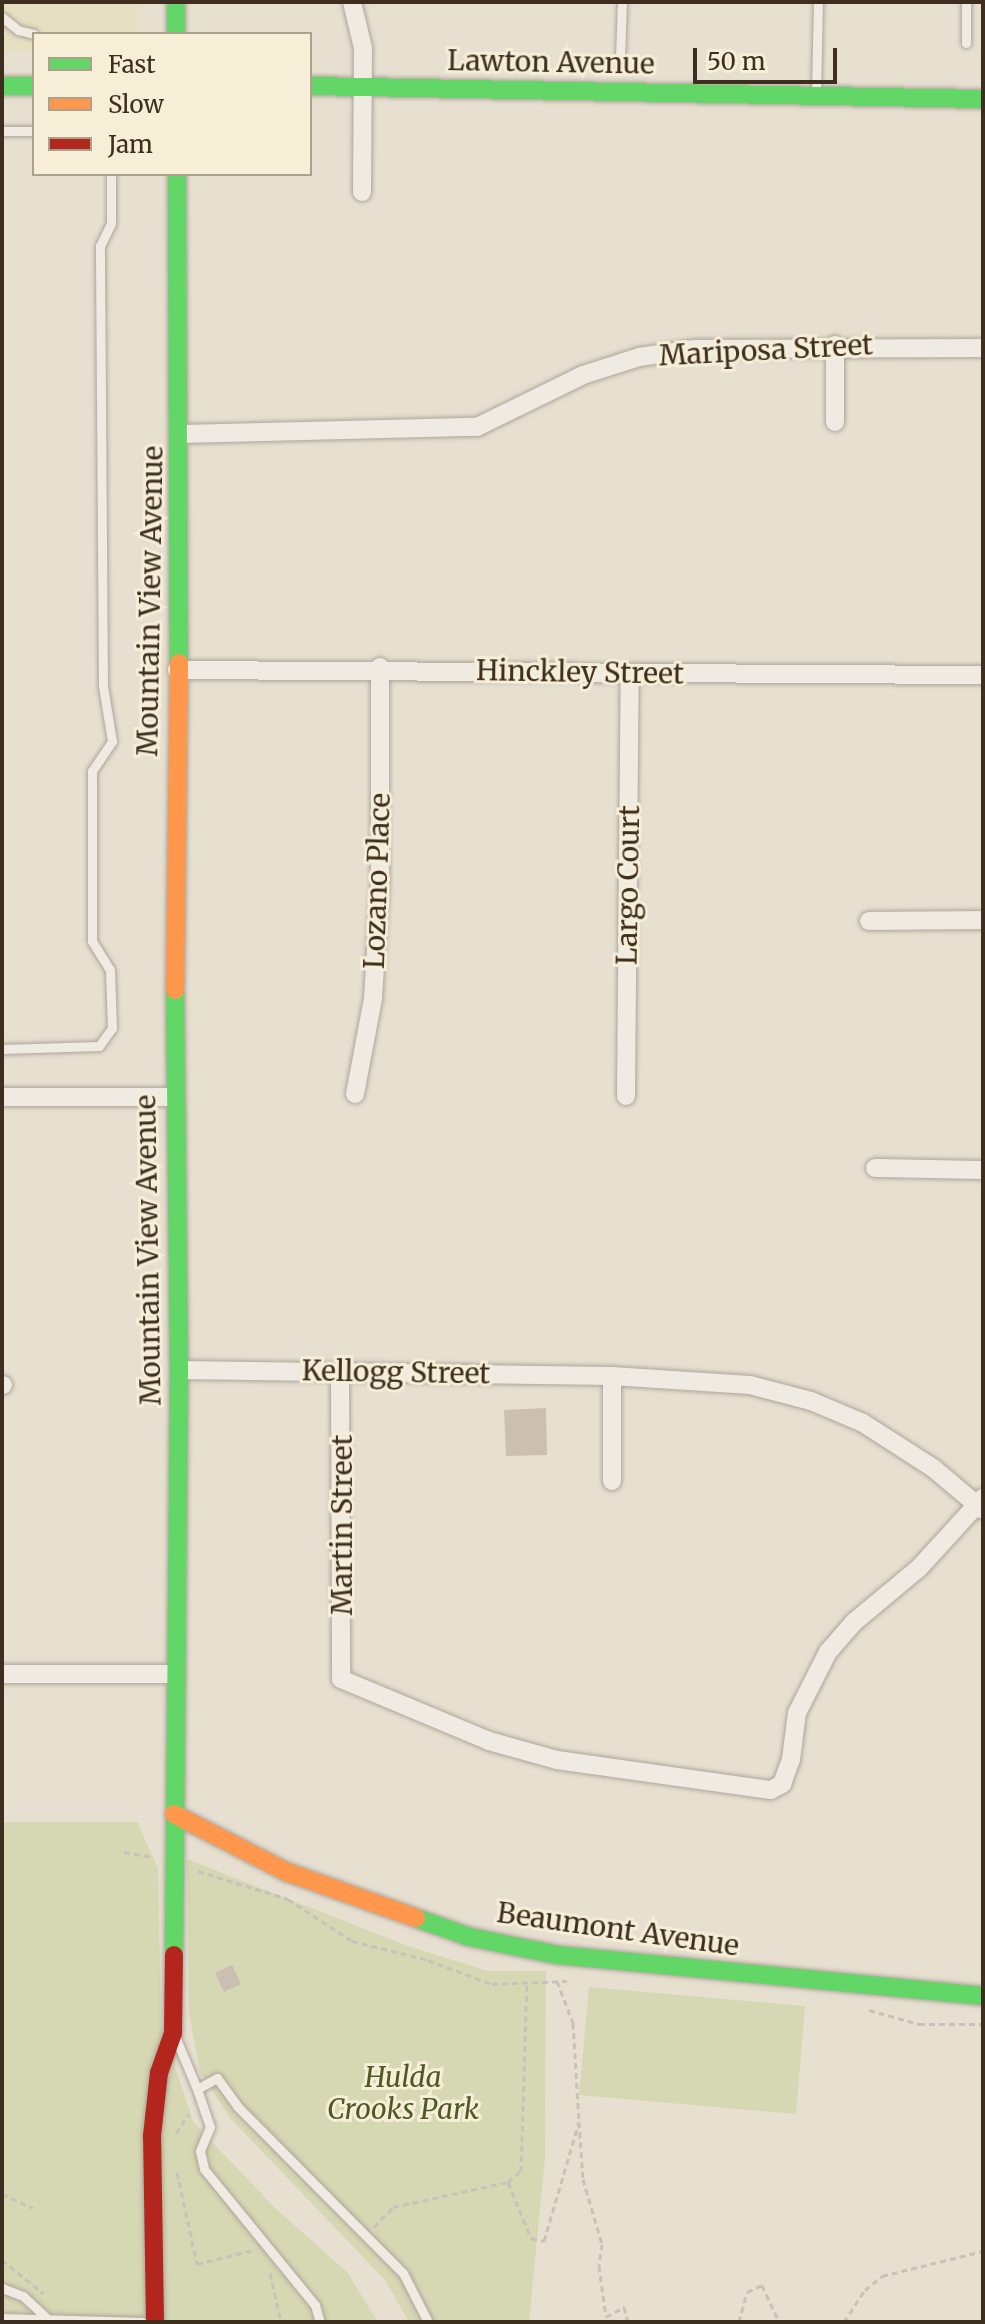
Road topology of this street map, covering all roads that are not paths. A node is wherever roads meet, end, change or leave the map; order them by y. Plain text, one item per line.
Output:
1 (176, 2) edge
2 (352, 2) edge
3 (622, 2) edge
4 (818, 2) edge
5 (966, 2) edge
6 (2, 17) edge
7 (176, 32) edge
8 (32, 34) edge
9 (966, 43) dead end
10 (620, 58) dead end
11 (2, 86) edge
12 (32, 86) edge
13 (312, 86) edge
14 (361, 86) junction
15 (816, 95) junction
16 (983, 99) edge
17 (2, 131) edge
18 (32, 131) edge
19 (111, 176) edge
20 (177, 176) edge
21 (362, 192) dead end
22 (835, 345) junction
23 (983, 348) edge
24 (835, 422) dead end
25 (181, 434) junction
26 (380, 667) junction
27 (177, 670) junction
28 (630, 674) junction
29 (983, 675) edge
30 (983, 920) edge
31 (869, 921) dead end
32 (2, 1049) edge
33 (355, 1094) dead end
34 (626, 1096) dead end
35 (2, 1097) edge
36 (174, 1097) junction
37 (875, 1168) dead end
38 (983, 1170) edge
39 (179, 1370) junction
40 (340, 1371) junction
41 (612, 1376) junction
42 (612, 1481) dead end
43 (981, 1505) edge
44 (2, 1674) edge
45 (174, 1674) junction
46 (174, 1814) junction
47 (983, 1996) edge
48 (173, 2033) junction
49 (197, 2089) junction
50 (2, 2288) edge
51 (2, 2318) edge
52 (47, 2318) junction
53 (142, 2322) edge
54 (155, 2322) edge
55 (320, 2322) edge
56 (428, 2322) edge

1 - 7 street
2 - 14 street
3 - 10 lane
4 - 15 lane
5 - 9 lane
6 - 8 lane
11 - 12 street
13 - 14 street, Lawton Avenue
14 - 15 street, Lawton Avenue
14 - 21 street
15 - 16 street, Lawton Avenue
17 - 18 lane
19 - 32 lane
20 - 25 street, Mountain View Avenue
22 - 23 street, Mariposa Street
22 - 24 street
22 - 25 street, Mariposa Street
25 - 27 street, Mountain View Avenue
26 - 27 street, Hinckley Street
26 - 28 street, Hinckley Street
26 - 33 street, Lozano Place
27 - 36 street, Mountain View Avenue
28 - 29 street, Hinckley Street
28 - 34 street, Largo Court
30 - 31 street
35 - 36 street
36 - 39 street, Mountain View Avenue
37 - 38 street
39 - 40 street, Kellogg Street
39 - 45 street, Mountain View Avenue
40 - 41 street, Kellogg Street
40 - 43 street, Martin Street
41 - 42 street
41 - 43 street, Kellogg Street
44 - 45 street
45 - 46 street, Mountain View Avenue
46 - 47 street, Beaumont Avenue
46 - 48 street, Mountain View Avenue
48 - 49 lane
48 - 54 street, Mountain View Avenue
49 - 55 lane
49 - 56 lane
50 - 52 lane
51 - 52 lane
52 - 53 lane

